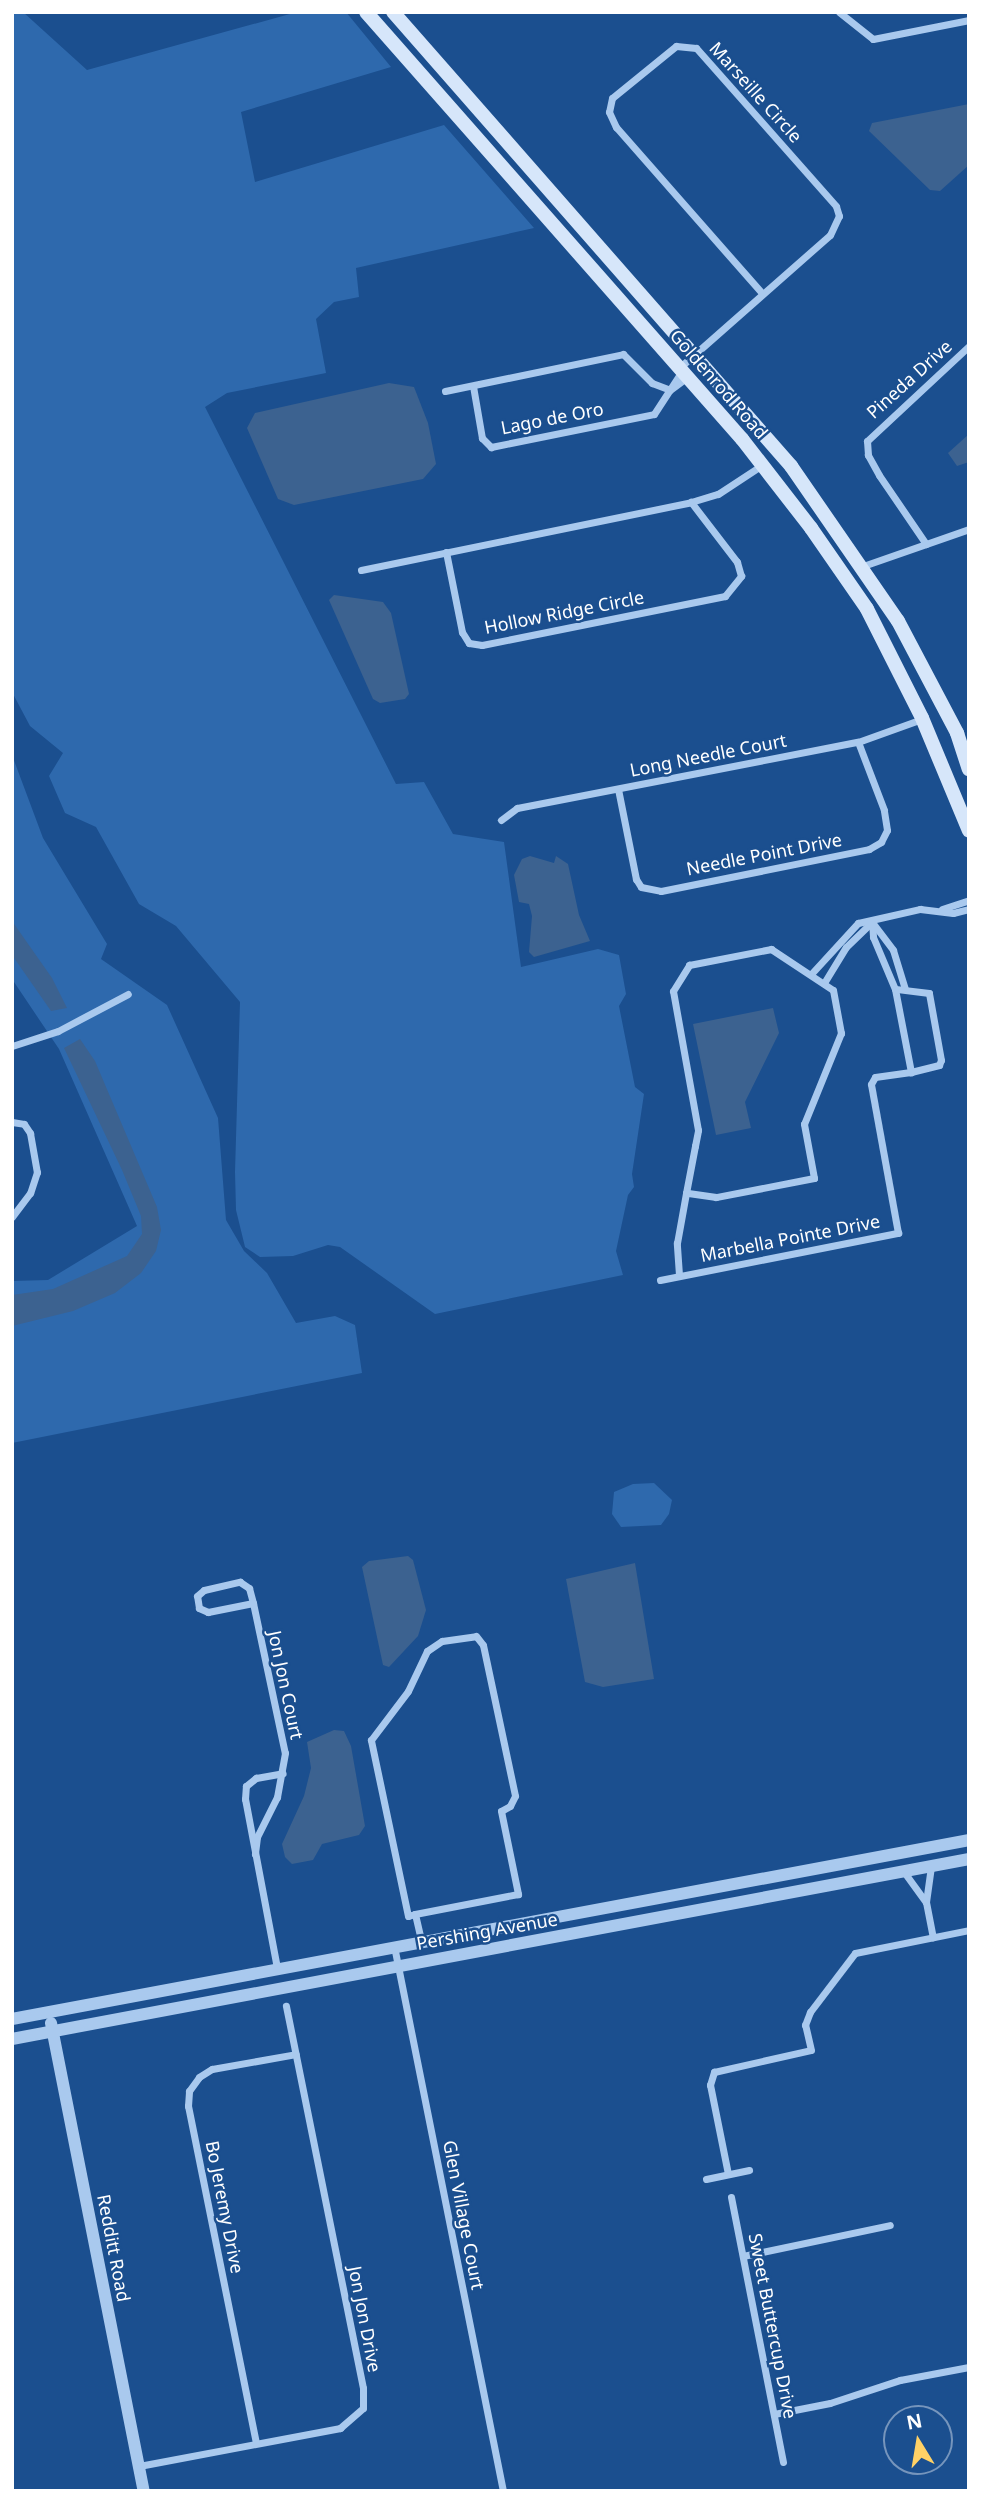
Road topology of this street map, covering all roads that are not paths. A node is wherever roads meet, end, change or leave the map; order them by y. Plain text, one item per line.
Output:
1 (366, 12) edge
2 (393, 12) edge
3 (839, 12) edge
4 (969, 20) edge
5 (416, 42) junction
6 (400, 54) junction
7 (761, 292) junction
8 (969, 346) edge
9 (694, 354) junction
10 (682, 372) junction
11 (473, 386) junction
12 (670, 390) junction
13 (445, 391) dead end
14 (763, 464) junction
15 (691, 502) junction
16 (969, 529) edge
17 (926, 544) junction
18 (446, 552) junction
19 (863, 566) junction
20 (361, 570) dead end
21 (922, 718) junction
22 (858, 742) junction
23 (969, 769) edge
24 (618, 789) junction
25 (500, 820) dead end
26 (969, 831) edge
27 (969, 900) edge
28 (942, 909) junction
29 (969, 909) edge
30 (872, 922) junction
31 (894, 953) junction
32 (884, 957) junction
33 (812, 973) junction
34 (824, 983) junction
35 (895, 989) junction
36 (905, 989) junction
37 (128, 995) dead end
38 (12, 1046) edge
39 (911, 1072) junction
40 (12, 1122) edge
41 (686, 1193) junction
42 (12, 1217) edge
43 (679, 1275) junction
44 (660, 1280) dead end
45 (253, 1603) junction
46 (283, 1773) junction
47 (969, 1840) edge
48 (254, 1854) junction
49 (969, 1859) edge
50 (931, 1867) junction
51 (904, 1872) junction
52 (926, 1902) junction
53 (415, 1914) junction
54 (969, 1930) edge
55 (933, 1937) junction
56 (421, 1941) junction
57 (394, 1945) junction
58 (398, 1964) junction
59 (277, 1968) junction
60 (286, 2006) dead end
61 (49, 2012) junction
62 (12, 2019) edge
63 (53, 2031) junction
64 (12, 2039) edge
65 (296, 2054) junction
66 (749, 2170) dead end
67 (728, 2174) junction
68 (706, 2179) dead end
69 (731, 2197) dead end
70 (890, 2225) dead end
71 (743, 2256) junction
72 (969, 2367) edge
73 (774, 2414) junction
74 (256, 2443) junction
75 (783, 2462) dead end
76 (139, 2466) junction
77 (144, 2491) edge
78 (503, 2491) edge

1 - 6 main road, Goldenrod Road
2 - 5 main road, Goldenrod Road
3 - 4 street
5 - 6 street
5 - 9 main road, Goldenrod Road
6 - 10 main road, Goldenrod Road
7 - 7 street, Marseille Circle
7 - 9 street, Marseille Circle
8 - 17 street, Pineda Drive
9 - 10 street, Marseille Circle
9 - 19 main road, Goldenrod Road
10 - 12 street, Lago de Oro
10 - 14 main road, Goldenrod Road
11 - 12 street
11 - 12 street, Lago de Oro
11 - 13 street
14 - 15 street
14 - 21 main road, Goldenrod Road
15 - 18 street
15 - 18 street, Hollow Ridge Circle
16 - 17 street
17 - 19 street
18 - 20 street
19 - 23 main road, Goldenrod Road
21 - 22 street, Long Needle Court
21 - 26 main road, Goldenrod Road
22 - 24 street, Long Needle Court
22 - 24 street, Needle Point Drive
24 - 25 street, Long Needle Court
27 - 28 street
28 - 29 street
28 - 30 street
30 - 31 street
30 - 32 street
30 - 33 street
30 - 34 street
31 - 32 street
31 - 36 street
32 - 35 street
33 - 34 street
33 - 41 street
34 - 41 street
35 - 36 street
35 - 39 street
36 - 39 street, Marbella Pointe Drive
37 - 38 street
39 - 43 street, Marbella Pointe Drive
40 - 42 street
41 - 43 street
43 - 44 street, Marbella Pointe Drive
45 - 45 street
45 - 46 street, Jon Jon Court
46 - 48 street, Jon Jon Court
46 - 48 street
47 - 56 street, Pershing Avenue
48 - 59 street
49 - 50 street, Pershing Avenue
50 - 51 street, Pershing Avenue
50 - 52 street
51 - 52 street
51 - 58 street, Pershing Avenue
52 - 55 street
53 - 53 street
53 - 56 street
54 - 55 street
55 - 67 street
56 - 57 street, Pershing Avenue
57 - 58 street, Glen Village Court
57 - 59 street, Pershing Avenue
58 - 63 street, Pershing Avenue
58 - 78 street, Glen Village Court
59 - 61 street, Pershing Avenue
60 - 65 street, Jon Jon Drive
61 - 62 street, Pershing Avenue
61 - 63 street, Redditt Road
63 - 64 street, Pershing Avenue
63 - 76 street, Redditt Road
65 - 74 street, Jon Jon Drive
65 - 74 street, Bo Jeremy Drive
66 - 67 street
67 - 68 street
69 - 71 street, Sweet Buttercup Drive
70 - 71 street
71 - 73 street, Sweet Buttercup Drive
72 - 73 street
73 - 75 street, Sweet Buttercup Drive
74 - 76 street, Jon Jon Drive
76 - 77 street, Redditt Road

